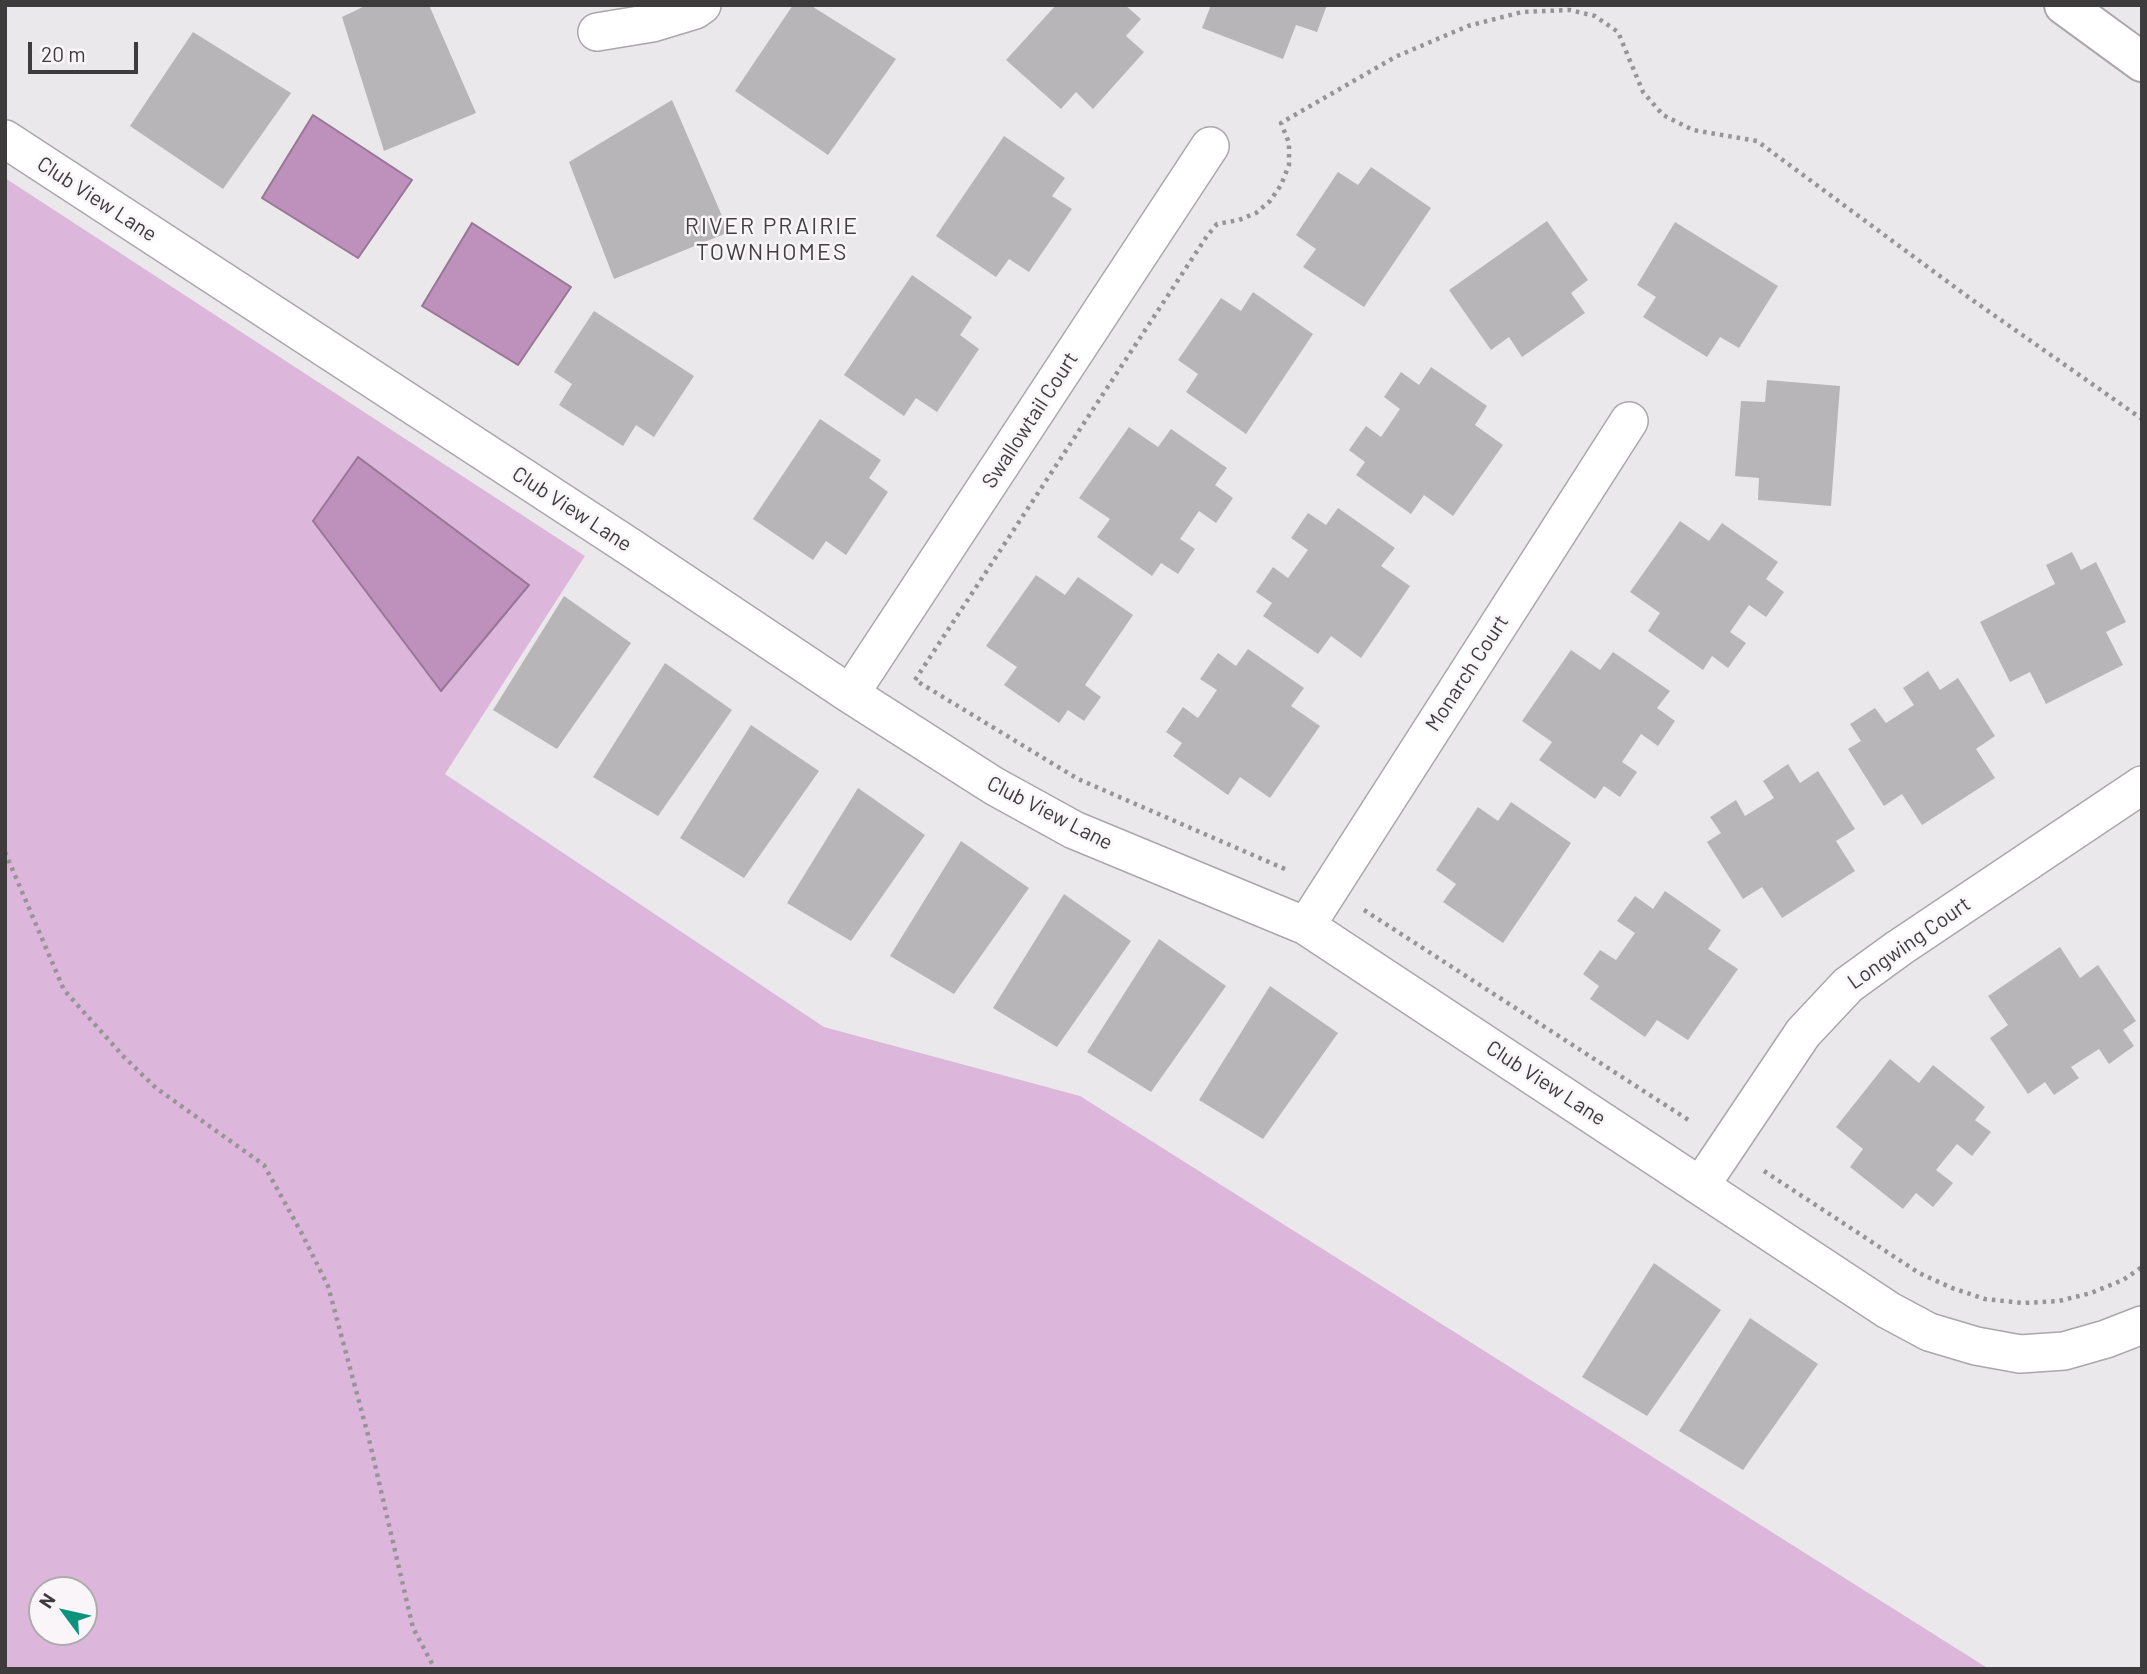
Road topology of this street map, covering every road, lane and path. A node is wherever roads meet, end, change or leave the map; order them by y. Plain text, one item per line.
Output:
1 (702, 5) edge
2 (2064, 5) edge
3 (597, 32) dead end
4 (2142, 62) edge
5 (5, 139) edge
6 (1210, 146) dead end
7 (2142, 419) edge
8 (1629, 421) dead end
9 (850, 694) junction
10 (2142, 785) edge
11 (5, 852) edge
12 (1285, 869) dead end
13 (1364, 910) dead end
14 (1306, 926) junction
15 (1690, 1121) dead end
16 (1764, 1171) dead end
17 (1701, 1185) junction
18 (2142, 1267) edge
19 (2142, 1325) edge
20 (435, 1669) edge

1 - 3 street
2 - 4 highway
5 - 9 street, Club View Lane
6 - 9 street, Swallowtail Court
7 - 12 path
8 - 14 street, Monarch Court
9 - 14 street, Club View Lane
10 - 17 street, Longwing Court
11 - 20 path
13 - 15 path
14 - 17 street, Club View Lane
16 - 18 path
17 - 19 street, Club View Lane

